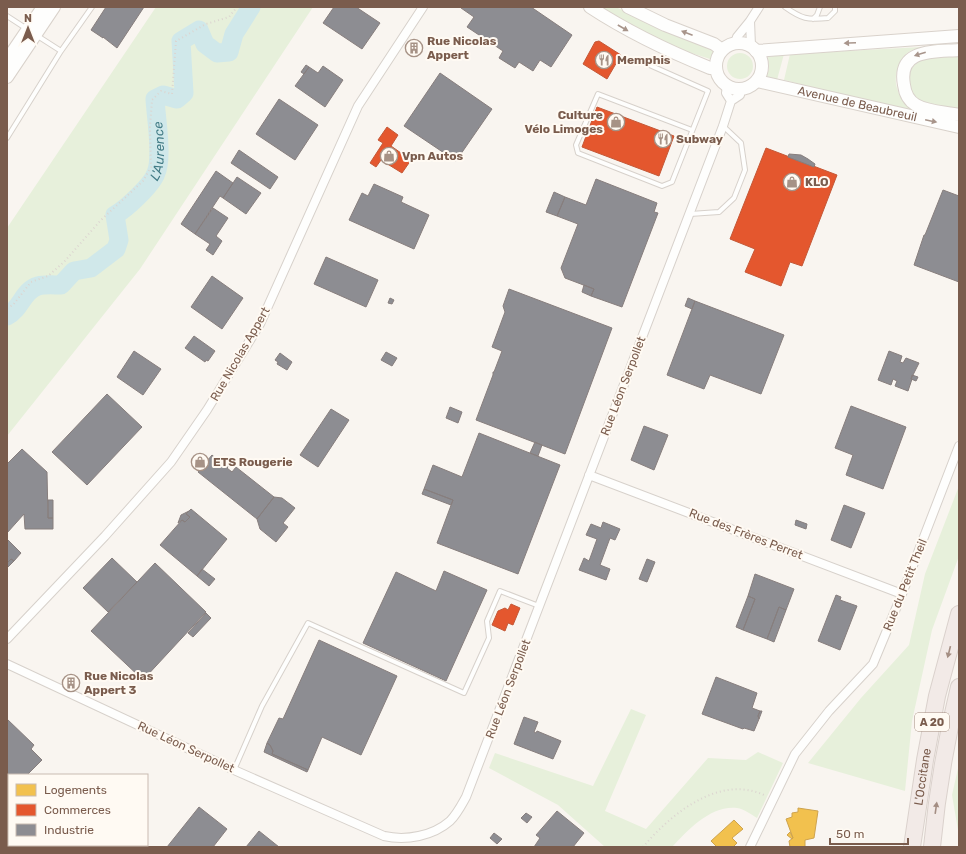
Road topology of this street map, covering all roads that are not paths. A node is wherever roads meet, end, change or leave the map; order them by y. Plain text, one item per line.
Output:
1 (44, 7) edge
2 (54, 7) edge
3 (92, 7) edge
4 (423, 7) edge
5 (590, 7) edge
6 (628, 7) edge
7 (760, 7) edge
8 (786, 7) edge
9 (820, 7) edge
10 (835, 7) edge
11 (7, 16) edge
12 (813, 20) junction
13 (750, 21) junction
14 (32, 33) junction
15 (959, 36) edge
16 (880, 42) junction
17 (959, 42) edge
18 (735, 43) junction
19 (753, 48) junction
20 (722, 50) junction
21 (959, 50) edge
22 (61, 51) junction
23 (7, 60) edge
24 (645, 63) dead end
25 (716, 68) junction
26 (7, 77) edge
27 (756, 81) junction
28 (727, 86) junction
29 (741, 88) junction
30 (731, 101) junction
31 (959, 115) edge
32 (723, 126) junction
33 (959, 127) edge
34 (692, 130) junction
35 (7, 138) edge
36 (689, 214) junction
37 (959, 446) edge
38 (589, 475) junction
39 (902, 594) junction
40 (540, 606) junction
41 (959, 614) edge
42 (7, 639) edge
43 (7, 664) edge
44 (959, 687) edge
45 (234, 770) junction
46 (750, 847) edge
47 (912, 847) edge
48 (932, 847) edge

1 - 14 main road
2 - 14 main road
3 - 22 lane
4 - 42 street, Rue Nicolas Appert
5 -> 25 main road
20 -> 6 main road
7 - 13 street
8 - 12 lane
9 - 12 lane
10 - 12 lane
11 - 14 lane
13 - 18 street
13 - 19 street
14 - 22 lane
14 - 23 main road
14 - 26 main road
15 - 16 main road
16 - 17 main road
16 -> 19 main road
18 - 19 main road
18 - 20 main road
19 - 27 main road
20 - 25 main road
21 -> 31 main road
22 - 35 lane
24 - 34 lane
25 - 28 main road
27 - 29 main road
27 -> 33 main road, Avenue de Beaubreuil
28 - 29 main road
28 - 30 street
29 - 30 street, Rue Léon Serpollet
30 - 32 street, Rue Léon Serpollet
32 - 36 street, Rue Léon Serpollet
32 - 36 lane
34 - 34 lane
36 - 38 street, Rue Léon Serpollet
37 - 39 street, Rue du Petit Theil
38 - 39 street, Rue des Frères Perret
38 - 40 street, Rue Léon Serpollet
39 - 46 street, Rue du Petit Theil
40 - 45 street, Rue Léon Serpollet
40 - 45 lane
41 -> 47 highway, L'Occitane / A 20
43 - 45 street, Rue Léon Serpollet
48 -> 44 highway, L'Occitane / A 20

